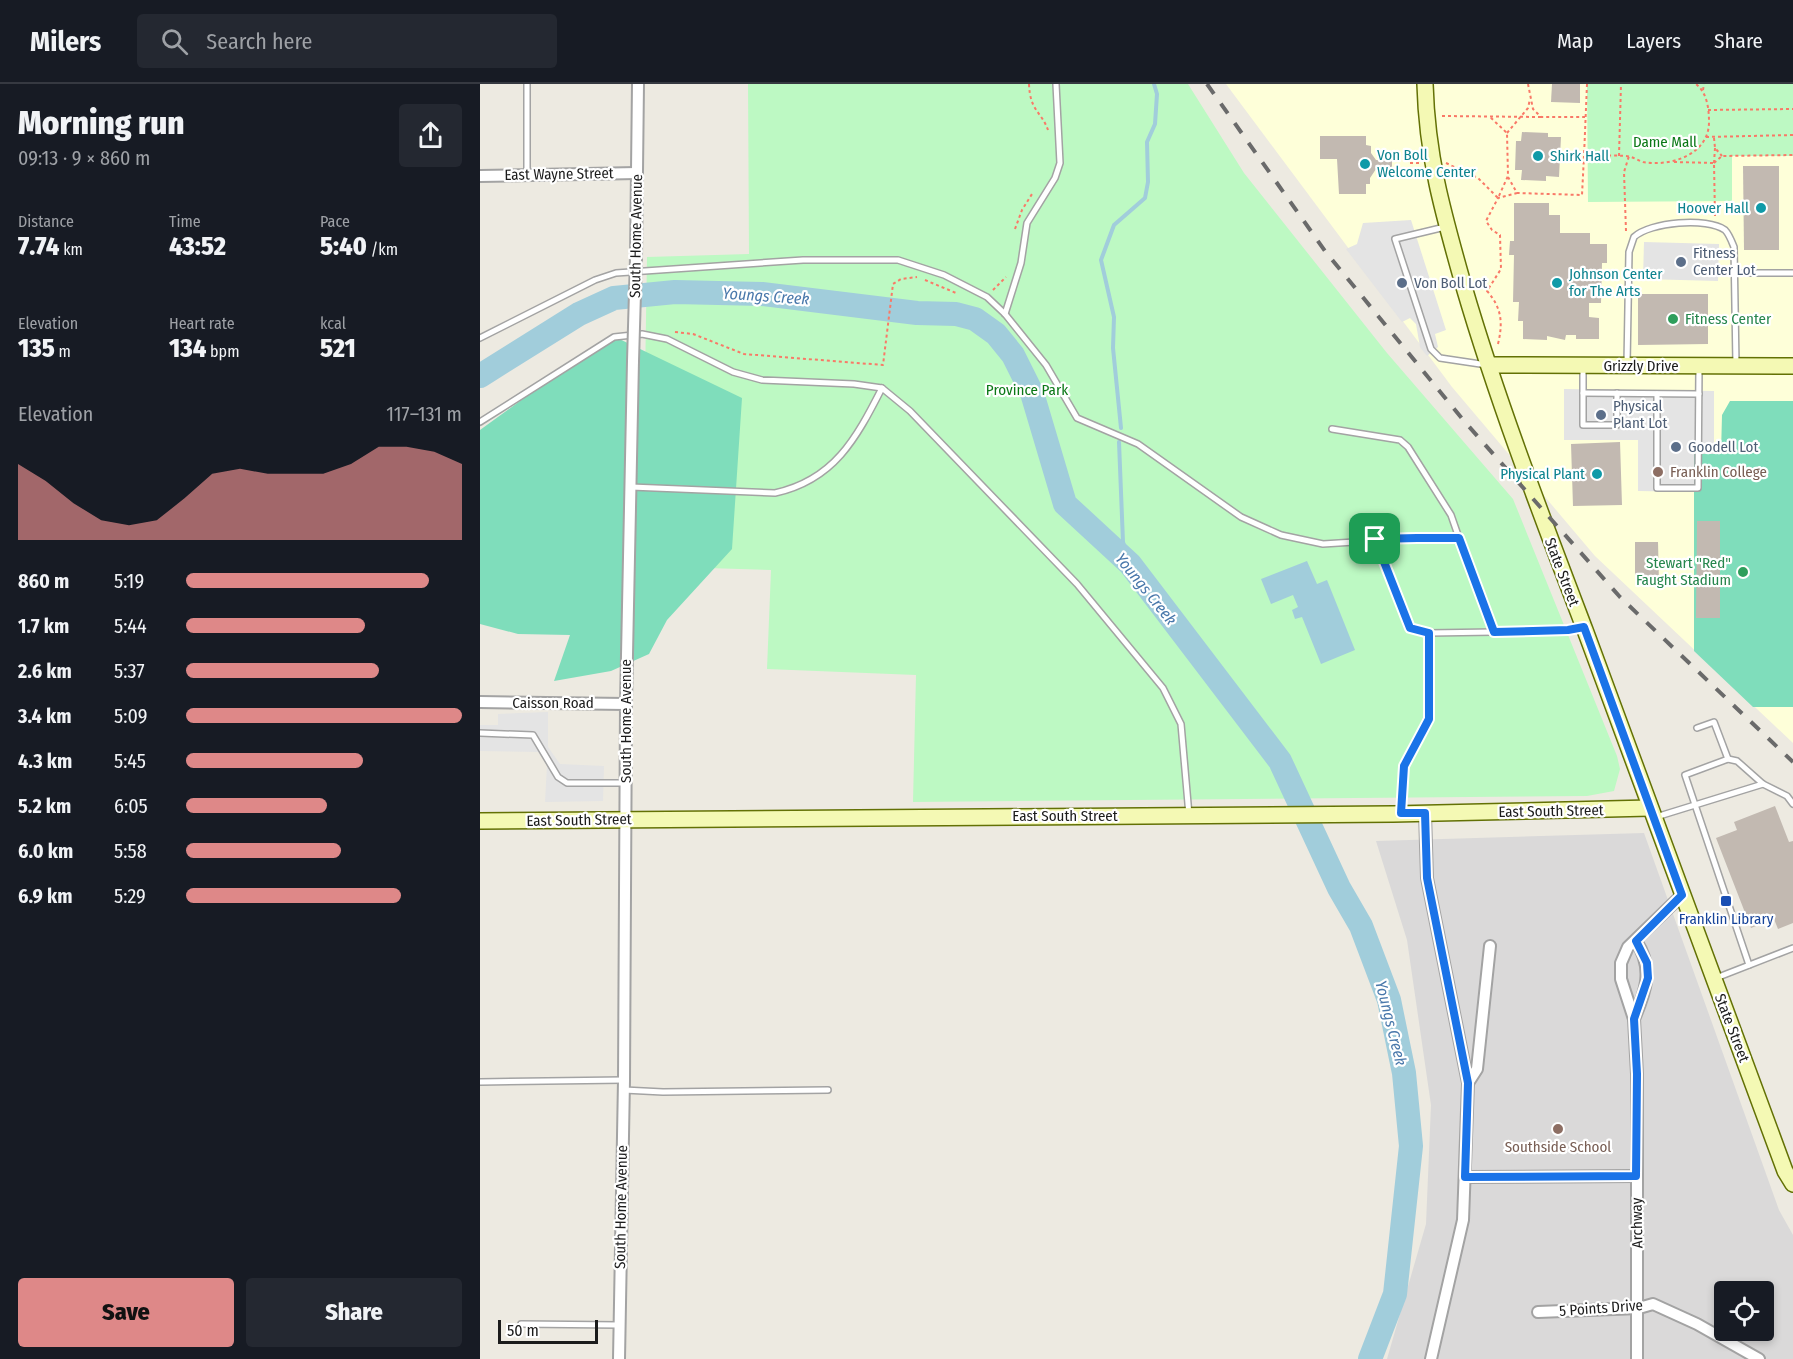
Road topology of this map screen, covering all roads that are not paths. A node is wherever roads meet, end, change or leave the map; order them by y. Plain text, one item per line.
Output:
1 (527, 84) edge
2 (638, 84) edge
3 (1056, 84) edge
4 (1425, 84) edge
5 (637, 173) junction
6 (527, 175) junction
7 (480, 176) edge
8 (1447, 227) junction
9 (1735, 273) junction
10 (1793, 273) edge
11 (1005, 314) junction
12 (480, 338) edge
13 (1489, 365) junction
14 (1583, 366) junction
15 (1627, 366) junction
16 (1699, 366) junction
17 (1736, 366) junction
18 (1793, 366) edge
19 (882, 388) junction
20 (1583, 393) junction
21 (1617, 393) junction
22 (1657, 394) junction
23 (1699, 394) junction
24 (480, 422) edge
25 (1332, 429) dead end
26 (631, 487) junction
27 (1459, 538) junction
28 (1375, 539) junction
29 (1584, 627) junction
30 (1494, 632) junction
31 (1429, 633) junction
32 (480, 702) edge
33 (626, 704) junction
34 (1698, 728) dead end
35 (480, 733) edge
36 (1728, 759) junction
37 (626, 783) junction
38 (1763, 784) junction
39 (1793, 804) edge
40 (1695, 806) junction
41 (1425, 813) junction
42 (1652, 813) junction
43 (1397, 814) junction
44 (1189, 815) junction
45 (626, 819) junction
46 (480, 821) edge
47 (1682, 895) junction
48 (1636, 941) junction
49 (1490, 946) dead end
50 (1793, 948) edge
51 (1749, 964) junction
52 (1713, 979) junction
53 (1634, 1019) junction
54 (480, 1082) edge
55 (1468, 1083) junction
56 (624, 1085) junction
57 (828, 1090) dead end
58 (1636, 1176) junction
59 (1465, 1177) junction
60 (1793, 1184) edge
61 (1639, 1308) junction
62 (1538, 1312) dead end
63 (521, 1324) dead end
64 (619, 1325) junction
65 (1638, 1358) edge
66 (619, 1359) edge
67 (1431, 1359) edge
68 (1760, 1359) edge

1 - 6 lane
2 - 5 street, South Home Avenue
3 - 11 lane
4 - 8 street, State Street
5 - 6 street, East Wayne Street
5 - 26 street, South Home Avenue, bridge
6 - 7 street, East Wayne Street
8 - 13 street, State Street
8 - 13 lane
9 - 10 lane
9 - 15 lane
9 - 17 lane
11 - 12 lane
11 - 28 lane
13 - 14 street, Grizzly Drive
13 - 29 street, State Street
14 - 15 street, Grizzly Drive
14 - 20 lane
15 - 16 street, Grizzly Drive
16 - 17 street, Grizzly Drive
16 - 23 lane
17 - 18 street, Grizzly Drive
19 - 24 lane
19 - 26 lane
19 - 44 lane
20 - 21 lane
20 - 21 lane
21 - 22 lane
22 - 23 lane
22 - 23 lane
25 - 27 lane
26 - 33 street, South Home Avenue
27 - 28 lane
27 - 30 lane
28 - 31 lane
29 - 30 lane
29 - 42 street, State Street
30 - 31 lane
31 - 43 lane
32 - 33 street, Caisson Road
33 - 37 street, South Home Avenue
34 - 36 lane
35 - 37 lane
36 - 38 lane
36 - 40 lane
37 - 45 street, South Home Avenue
38 - 39 lane
38 - 40 lane
40 - 42 lane
40 - 51 lane
41 - 42 street, East South Street
41 - 43 street, East South Street
41 - 55 street
42 - 47 street, State Street
43 - 44 street, East South Street
44 - 45 street, East South Street
45 - 46 street, East South Street
45 - 56 street, South Home Avenue
47 - 48 street, Archway
47 - 52 street, State Street
48 - 53 street, Archway
48 - 53 street, Archway
49 - 55 street
50 - 51 lane
51 - 52 lane
52 - 60 street, State Street
53 - 58 street, Archway
54 - 56 lane
55 - 59 street
56 - 57 lane
56 - 64 street, South Home Avenue
58 - 59 street
58 - 61 street, Archway
59 - 67 street
61 - 62 street, 5 Points Drive
61 - 65 street, Archway
61 - 68 street, 5 Points Drive
63 - 64 lane
64 - 66 street, South Home Avenue

